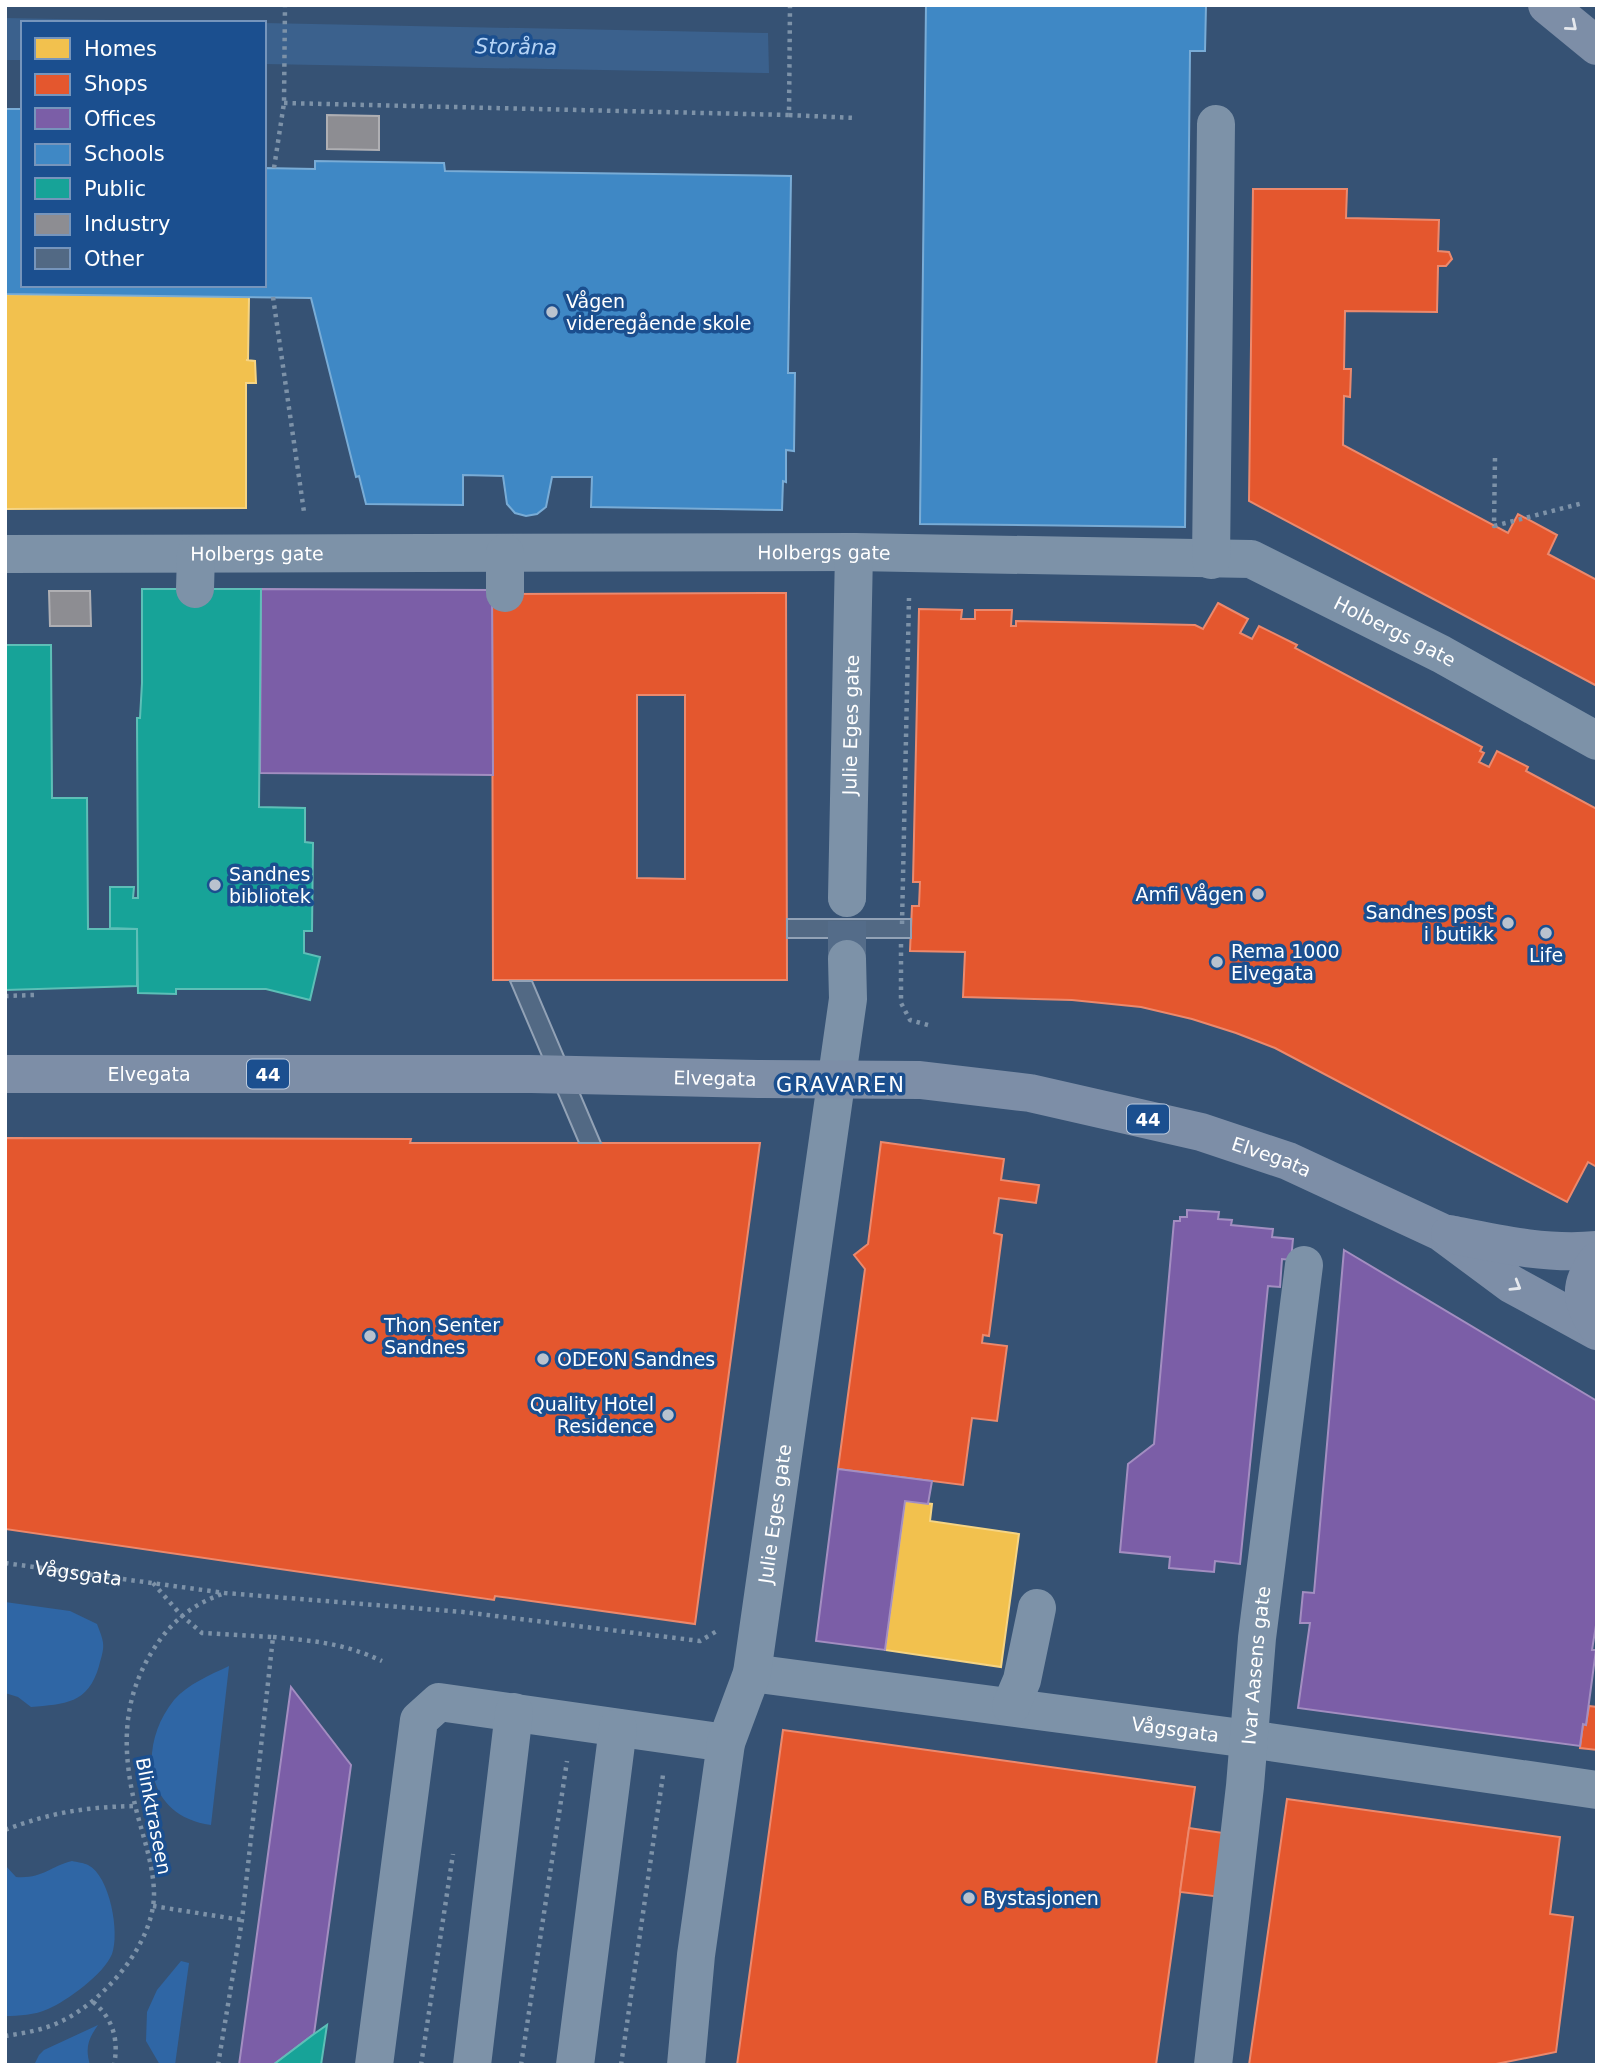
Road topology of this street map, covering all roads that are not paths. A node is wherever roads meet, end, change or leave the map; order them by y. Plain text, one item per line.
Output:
1 (1547, 5) edge
2 (1597, 46) edge
3 (1216, 124) dead end
4 (854, 552) junction
5 (505, 553) junction
6 (5, 554) edge
7 (1211, 560) junction
8 (505, 593) dead end
9 (1597, 741) edge
10 (847, 898) tunnel mouth
11 (846, 959) tunnel mouth
12 (5, 1074) edge
13 (837, 1080) junction
14 (1441, 1231) junction
15 (1597, 1250) edge
16 (1597, 1261) edge
17 (1304, 1265) dead end
18 (1597, 1329) edge
19 (1037, 1608) dead end
20 (752, 1673) junction
21 (1011, 1706) junction
22 (514, 1712) junction
23 (618, 1728) junction
24 (1249, 1739) junction
25 (726, 1743) junction
26 (1597, 1790) edge
27 (374, 2065) edge
28 (472, 2065) edge
29 (575, 2065) edge
30 (685, 2065) edge
31 (1213, 2065) edge

1 -> 2 main road
3 - 7 street
4 - 5 street, Holbergs gate
4 - 7 street, Holbergs gate
4 - 10 street, Julie Eges gate
5 - 6 street, Holbergs gate
5 - 8 street
7 - 9 street, Holbergs gate
11 - 13 street, Julie Eges gate
12 - 13 main road, Elvegata / 44
13 - 14 main road, Elvegata / 44
13 - 20 street, Julie Eges gate
14 - 15 main road, Elvegata / 44
14 -> 18 main road, Elvegata / 44
16 - 18 main road, 44
17 - 24 street, Ivar Aasens gate
19 - 21 street
20 - 21 street, Vågsgata
20 - 25 street, Julie Eges gate
21 - 24 street, Vågsgata
22 - 23 street
22 - 27 street
22 - 28 street
23 - 25 street
23 - 29 street
24 - 26 street, Vågsgata
24 - 31 street, Ivar Aasens gate
25 - 30 street, Julie Eges gate

